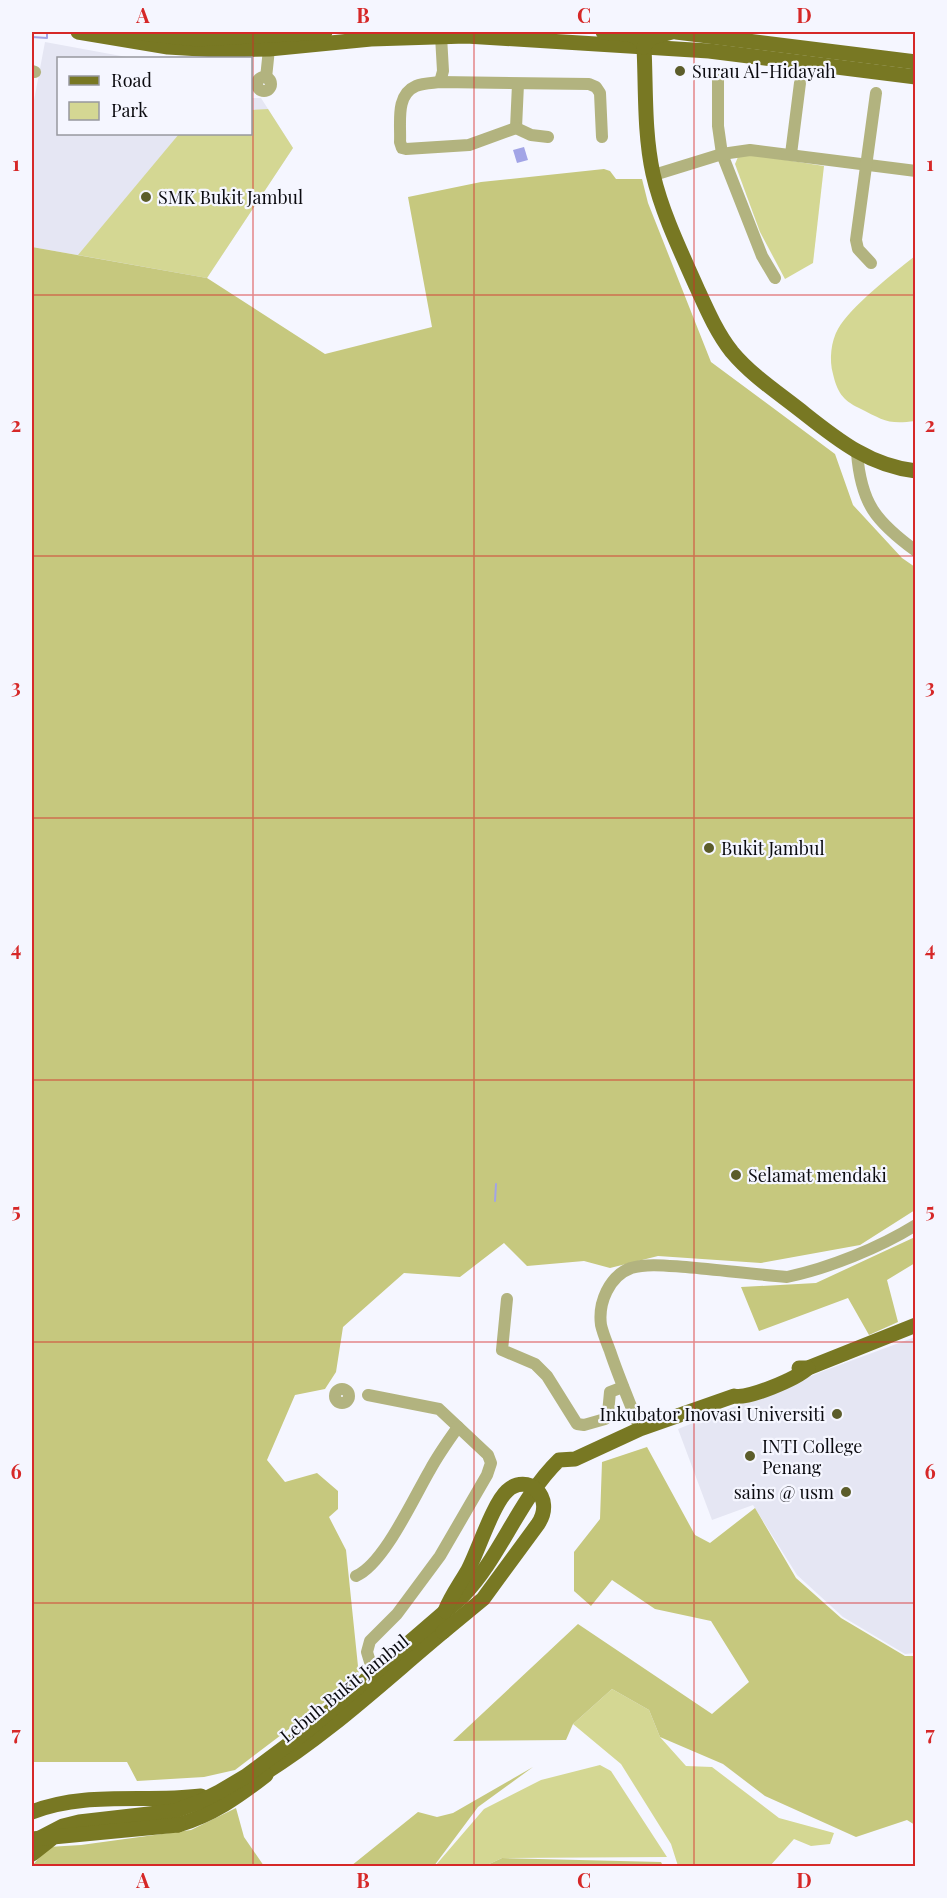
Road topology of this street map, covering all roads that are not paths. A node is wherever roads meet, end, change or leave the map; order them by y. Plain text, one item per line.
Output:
1 (78, 32) edge
2 (131, 32) edge
3 (318, 32) edge
4 (603, 32) edge
5 (674, 32) edge
6 (439, 36) junction
7 (644, 47) junction
8 (269, 49) junction
9 (915, 62) edge
10 (915, 77) edge
11 (266, 78) dead end
12 (718, 80) dead end
13 (440, 82) junction
14 (800, 83) dead end
15 (518, 84) junction
16 (876, 93) dead end
17 (516, 128) junction
18 (602, 136) dead end
19 (548, 137) dead end
20 (722, 154) junction
21 (791, 154) junction
22 (867, 165) junction
23 (915, 171) edge
24 (654, 175) junction
25 (871, 263) dead end
26 (775, 278) dead end
27 (857, 453) junction
28 (915, 471) edge
29 (915, 551) edge
30 (915, 1225) edge
31 (507, 1299) dead end
32 (914, 1326) edge
33 (623, 1387) junction
34 (348, 1393) dead end
35 (458, 1427) junction
36 (640, 1428) junction
37 (574, 1459) junction
38 (356, 1576) dead end
39 (445, 1611) junction
40 (444, 1632) junction
41 (379, 1669) junction
42 (285, 1761) junction
43 (219, 1792) junction
44 (32, 1812) edge
45 (32, 1839) edge
46 (32, 1844) edge
47 (32, 1854) edge

1 - 8 main road
2 - 3 main road
4 - 7 main road
5 - 7 main road
5 - 9 main road
6 - 7 main road
6 - 8 main road
6 - 13 street
7 - 10 main road
7 - 24 main road
8 - 11 street
12 - 20 street
13 - 15 street
13 - 17 street
14 - 21 street
15 - 17 street
15 - 18 street
16 - 22 street
17 - 19 street
20 - 21 street
20 - 24 street
20 - 26 street
21 - 22 street
22 - 23 street
22 - 25 street
24 - 27 main road
27 - 28 main road
27 - 29 street
30 - 33 street
31 - 33 street
32 - 36 main road, Lebuh Bukit Jambul
33 - 36 street
34 - 35 street
35 - 38 street
35 - 41 street
36 - 37 main road, Lebuh Bukit Jambul
37 - 39 main road, Lebuh Bukit Jambul
37 - 40 main road, Lebuh Bukit Jambul
39 - 40 main road, bridge
39 - 41 main road, Lebuh Bukit Jambul
40 - 42 main road, Lebuh Bukit Jambul
41 - 43 main road, Lebuh Bukit Jambul
42 - 45 main road, bridge
42 - 47 main road, Lebuh Bukit Jambul
43 - 44 main road
43 - 46 main road, Lebuh Bukit Jambul

